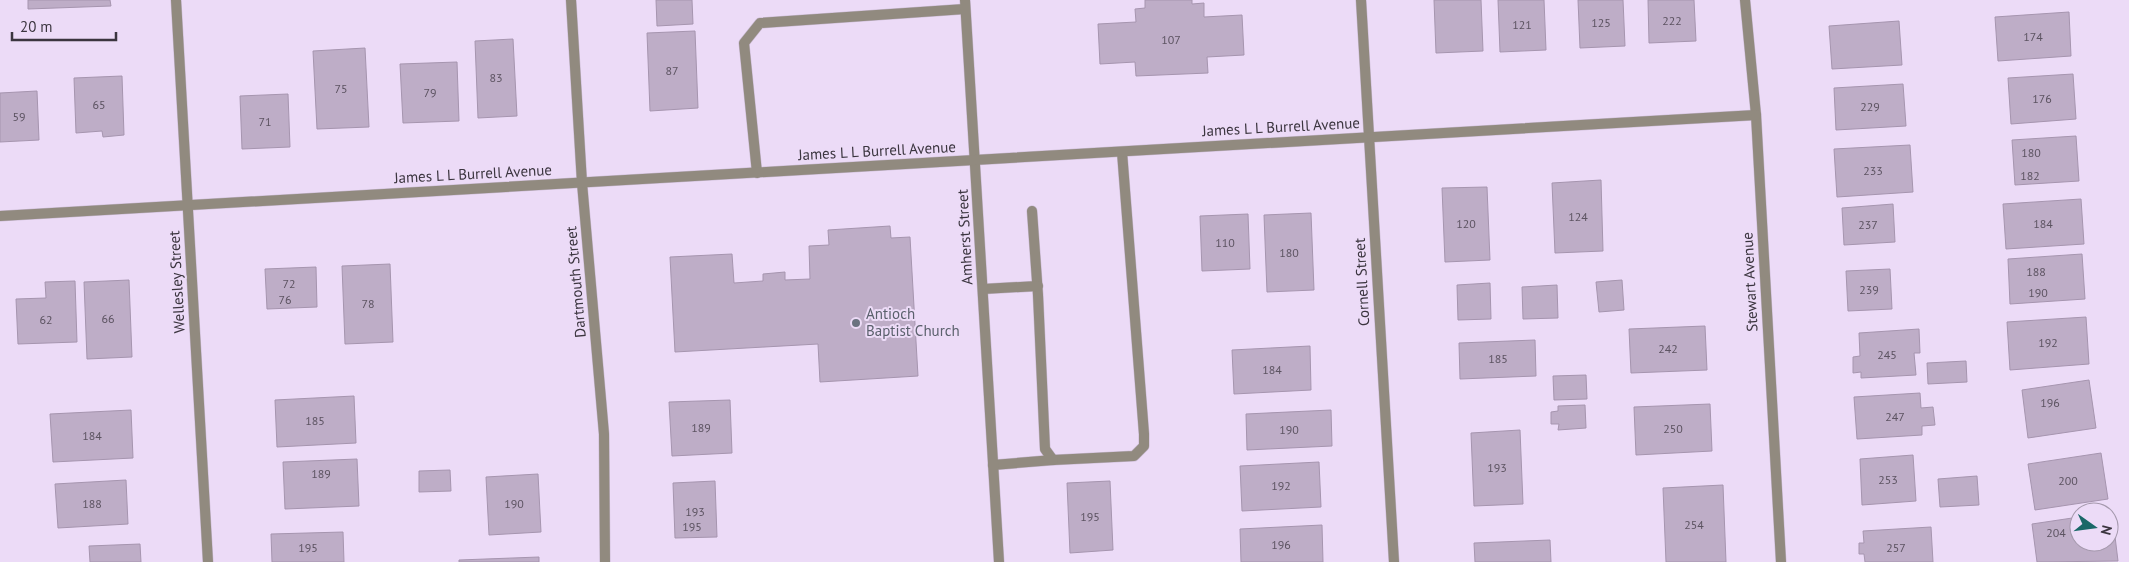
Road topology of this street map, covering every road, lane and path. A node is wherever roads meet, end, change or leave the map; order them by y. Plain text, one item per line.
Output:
1 (176, 0) edge
2 (571, 0) edge
3 (1362, 0) edge
4 (1745, 0) edge
5 (965, 5) edge
6 (1756, 115) junction
7 (1369, 137) junction
8 (1122, 152) junction
9 (976, 160) junction
10 (757, 173) junction
11 (582, 183) junction
12 (188, 205) junction
13 (1032, 211) dead end
14 (0, 216) edge
15 (1038, 286) junction
16 (983, 289) junction
17 (1054, 460) junction
18 (993, 465) junction
19 (208, 562) edge
20 (605, 562) edge
21 (998, 562) edge
22 (1394, 562) edge
23 (1782, 562) edge

1 - 12 street, Wellesley Street
2 - 11 street, Dartmouth Street
3 - 7 street, Cornell Street
4 - 6 street, Stewart Avenue
5 - 9 street, Amherst Street
5 - 10 street
6 - 7 street, James L L Burrell Avenue
6 - 23 street, Stewart Avenue
7 - 8 street, James L L Burrell Avenue
7 - 22 street, Cornell Street
8 - 9 street, James L L Burrell Avenue
8 - 17 street
9 - 10 street, James L L Burrell Avenue
9 - 16 street, Amherst Street
10 - 11 street, James L L Burrell Avenue
11 - 12 street, James L L Burrell Avenue
11 - 20 street, Dartmouth Street
12 - 14 street, James L L Burrell Avenue
12 - 19 street, Wellesley Street
13 - 15 street
15 - 16 street
15 - 17 street
16 - 18 street, Amherst Street
17 - 18 street
18 - 21 street, Amherst Street

